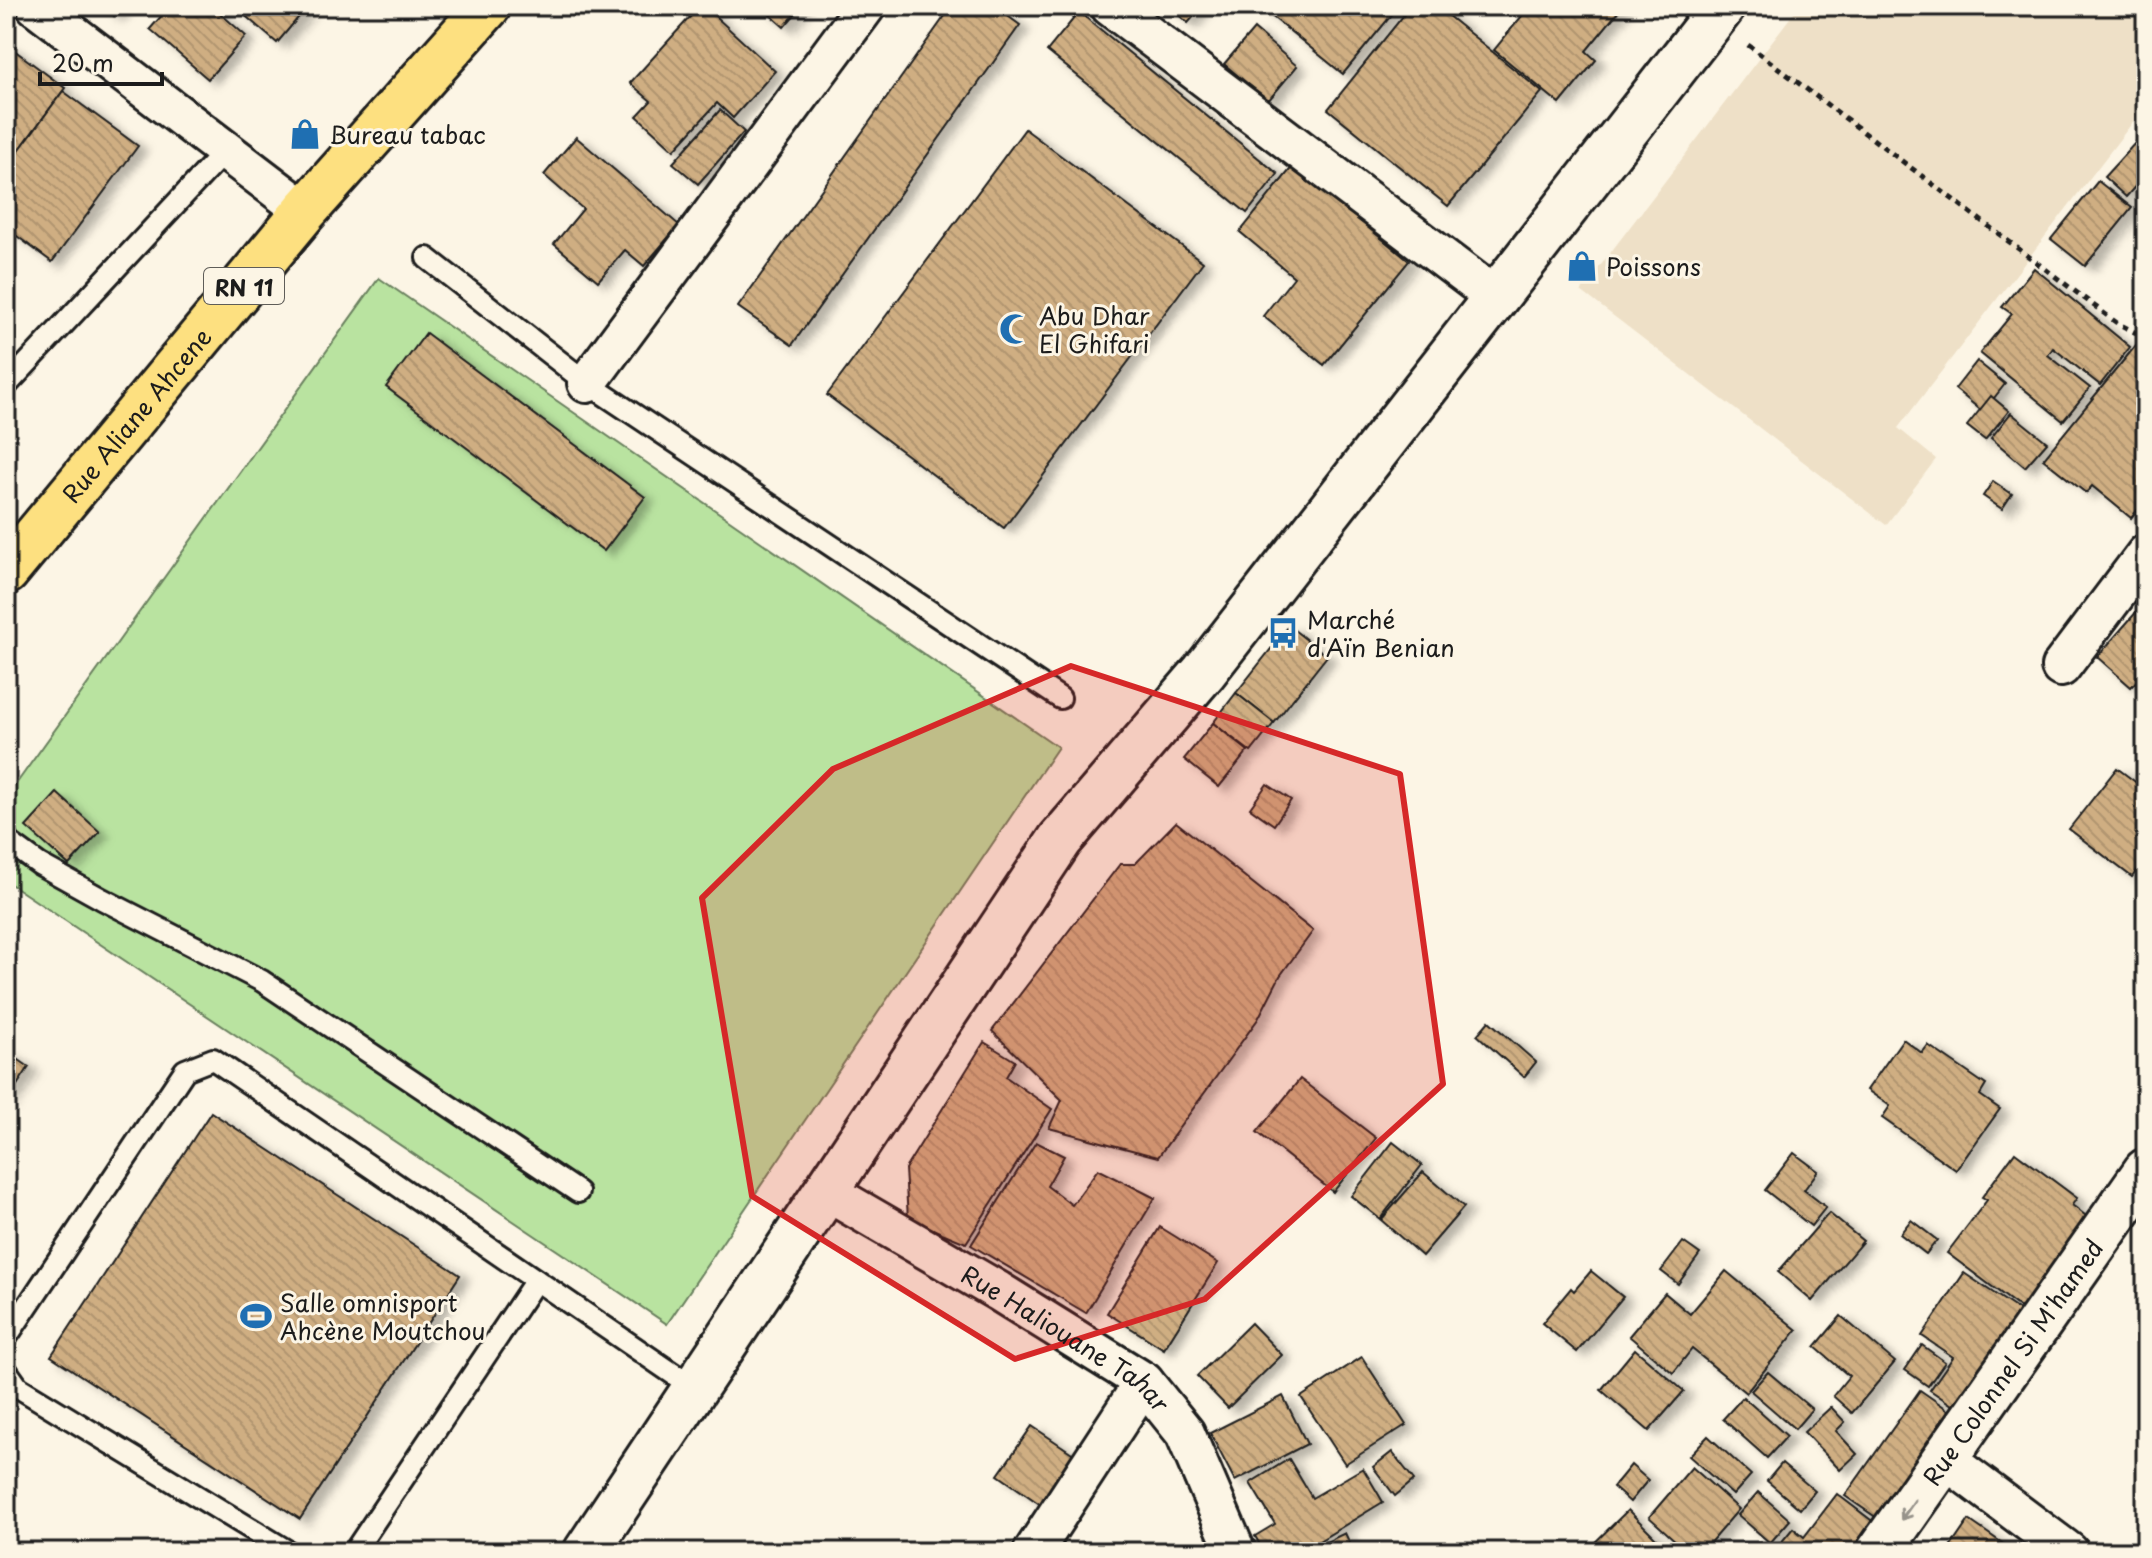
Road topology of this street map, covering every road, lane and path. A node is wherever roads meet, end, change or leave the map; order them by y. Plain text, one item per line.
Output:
1 (36, 6) edge
2 (488, 6) edge
3 (866, 6) edge
4 (1110, 6) edge
5 (1718, 12) edge
6 (225, 151) junction
7 (305, 211) junction
8 (427, 258) dead end
9 (1495, 297) junction
10 (2146, 338) edge
11 (587, 383) junction
12 (6, 386) edge
13 (2146, 554) edge
14 (6, 572) edge
15 (2061, 667) dead end
16 (1060, 698) dead end
17 (6, 840) edge
18 (2143, 1183) edge
19 (826, 1191) junction
20 (578, 1192) dead end
21 (536, 1280) junction
22 (6, 1338) edge
23 (6, 1370) edge
24 (1144, 1382) junction
25 (694, 1388) junction
26 (1945, 1459) junction
27 (289, 1552) edge
28 (354, 1552) edge
29 (586, 1552) edge
30 (1033, 1552) edge
31 (1236, 1552) edge
32 (1879, 1552) edge
33 (2069, 1552) edge

1 - 6 street
2 - 7 main road, Rue Aliane Ahcene / RN 11
3 - 11 street
4 - 9 street
5 - 9 street
5 - 10 path
6 - 7 street
6 - 12 lane
7 - 14 main road, Rue Aliane Ahcene / RN 11
8 - 11 lane
9 - 19 street
11 - 16 lane
13 - 15 street
17 - 20 lane
18 - 26 street, Rue Colonnel Si M'hamed
19 - 24 street, Rue Haliouane Tahar
19 - 25 street
21 - 22 lane
21 - 25 lane
21 - 28 lane
23 - 27 lane
24 - 30 street
24 - 31 street, Rue Haliouane Tahar
25 - 29 street
26 -> 32 street, Rue Colonnel Si M'hamed
26 - 33 street

